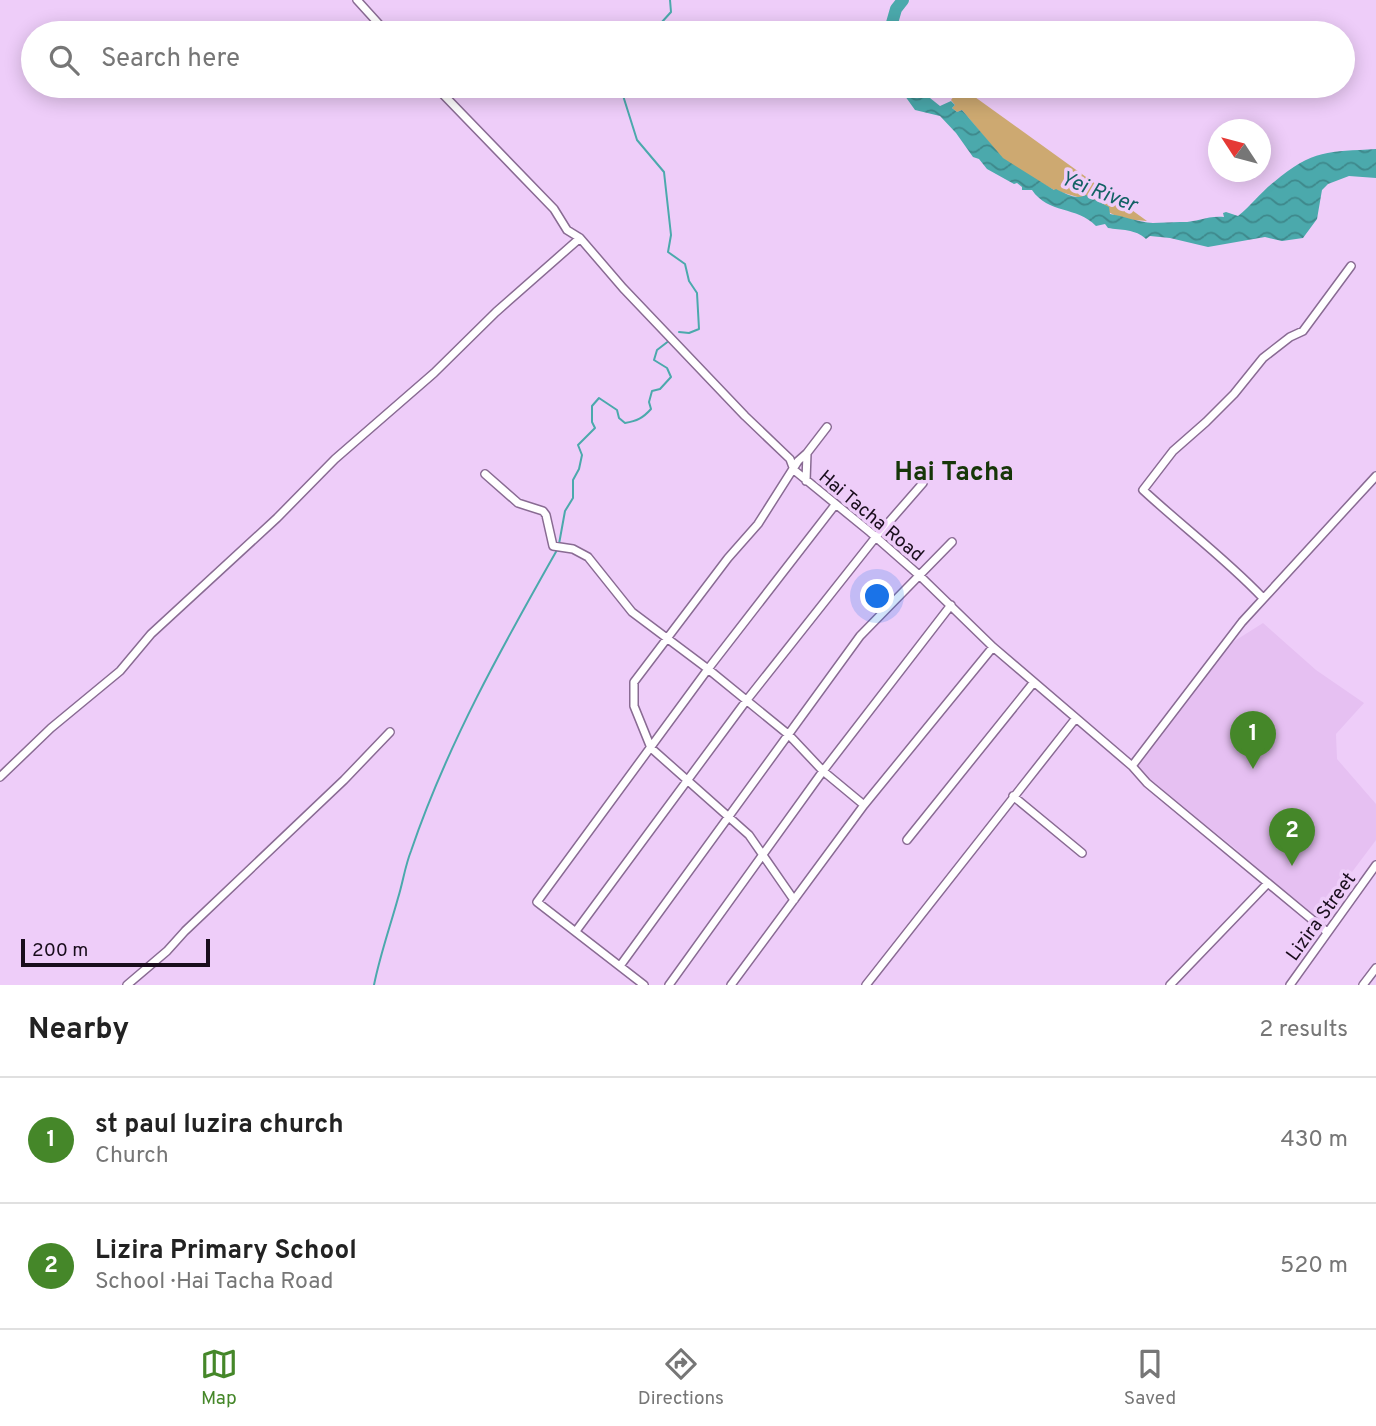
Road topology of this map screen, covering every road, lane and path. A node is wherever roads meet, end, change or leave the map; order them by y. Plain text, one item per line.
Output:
1 (357, 0) edge
2 (376, 21) edge
3 (447, 98) edge
4 (580, 238) junction
5 (1350, 266) dead end
6 (827, 427) dead end
7 (807, 453) junction
8 (794, 470) junction
9 (924, 473) dead end
10 (485, 474) dead end
11 (1376, 476) edge
12 (807, 481) junction
13 (835, 505) junction
14 (876, 538) junction
15 (953, 542) dead end
16 (920, 576) junction
17 (1264, 598) junction
18 (951, 605) junction
19 (667, 640) junction
20 (993, 647) junction
21 (708, 669) junction
22 (1034, 682) junction
23 (746, 701) junction
24 (1076, 718) junction
25 (390, 732) dead end
26 (789, 735) junction
27 (650, 748) junction
28 (1132, 766) junction
29 (823, 771) junction
30 (0, 777) edge
31 (687, 782) junction
32 (1013, 796) junction
33 (864, 805) junction
34 (729, 817) junction
35 (907, 840) dead end
36 (1082, 853) dead end
37 (764, 854) junction
38 (1376, 865) edge
39 (1268, 883) junction
40 (794, 900) junction
41 (576, 931) junction
42 (1327, 932) junction
43 (620, 966) junction
44 (1376, 968) edge
45 (127, 985) edge
46 (644, 985) edge
47 (669, 985) edge
48 (731, 985) edge
49 (866, 985) edge
50 (1170, 985) edge
51 (1290, 985) edge
52 (1363, 985) edge

1 - 2 street
3 - 4 street, Hai Tacha Road
4 - 8 street, Hai Tacha Road
4 - 30 street
5 - 17 street
6 - 7 street
7 - 8 street
7 - 12 street
8 - 12 street, Hai Tacha Road
8 - 19 street
9 - 14 street
10 - 19 street
11 - 17 street
12 - 13 street, Hai Tacha Road
13 - 14 street, Hai Tacha Road
13 - 21 street
14 - 16 street, Hai Tacha Road
14 - 23 street
15 - 16 street
16 - 18 street, Hai Tacha Road
16 - 26 street
17 - 28 street
18 - 20 street, Hai Tacha Road
18 - 29 street
19 - 21 street
19 - 27 street
20 - 22 street, Hai Tacha Road
20 - 33 street
21 - 23 street
21 - 27 street
22 - 24 street, Hai Tacha Road
22 - 35 street
23 - 26 street
23 - 31 street
24 - 28 street, Hai Tacha Road
24 - 32 street
25 - 45 street
26 - 29 street
26 - 34 street
27 - 31 street
27 - 41 street
28 - 39 street, Hai Tacha Road
29 - 33 street
29 - 37 street
31 - 34 street
31 - 41 street
32 - 36 street
32 - 49 street
33 - 40 street
34 - 37 street
34 - 43 street
37 - 40 street
37 - 47 street
38 - 42 street, Lizira Street
39 - 42 street, Hai Tacha Road
39 - 50 street
40 - 48 street
41 - 43 street
42 - 51 street, Lizira Street
43 - 46 street
44 - 52 street

